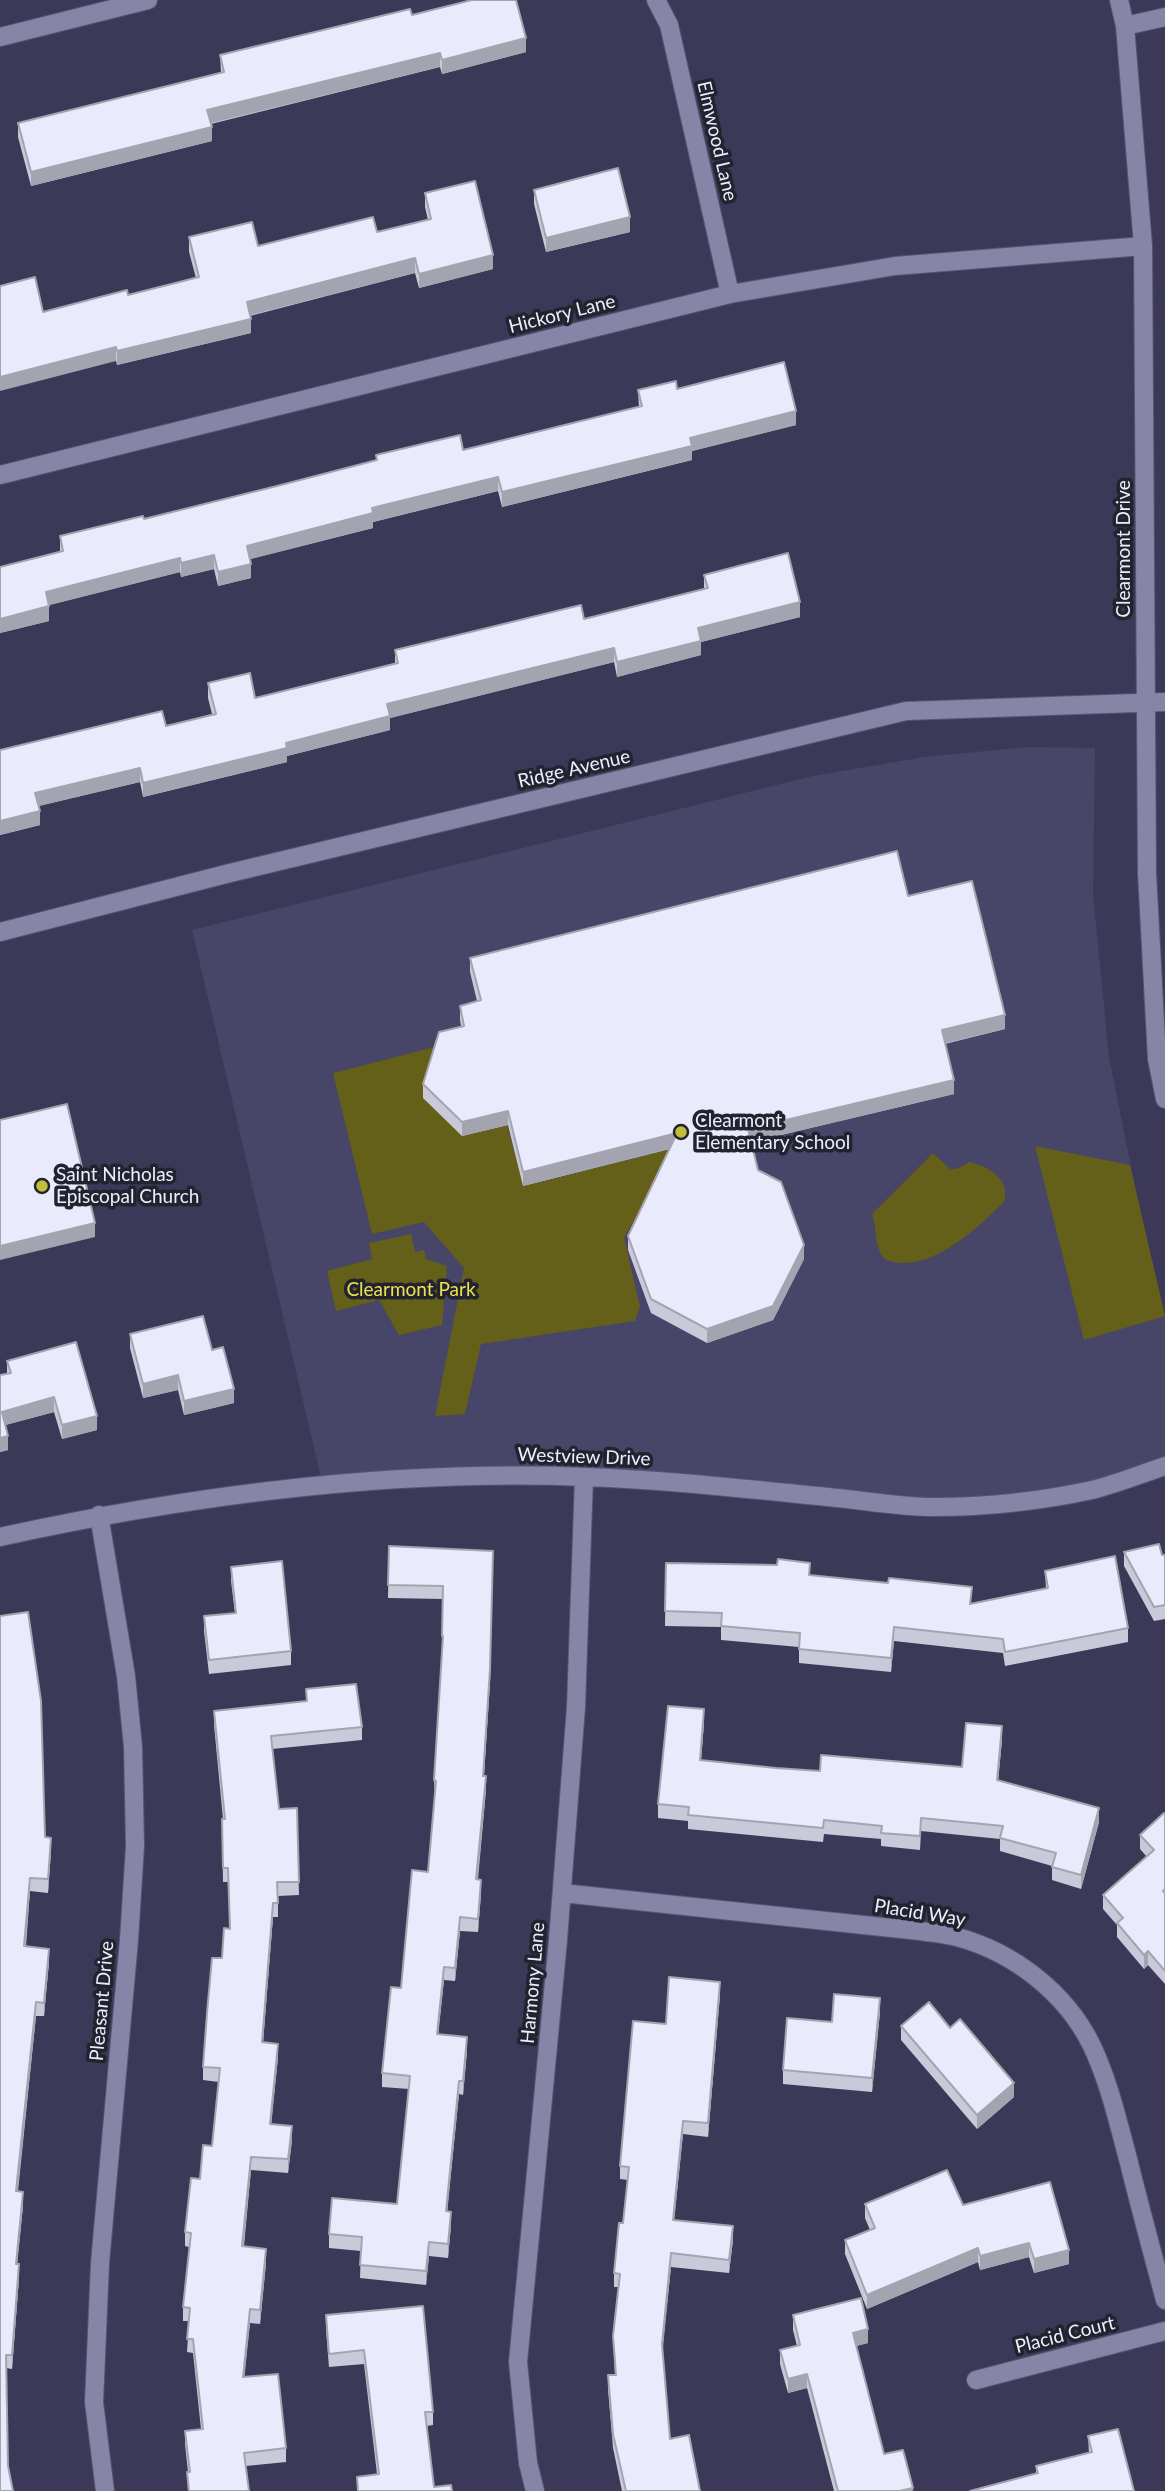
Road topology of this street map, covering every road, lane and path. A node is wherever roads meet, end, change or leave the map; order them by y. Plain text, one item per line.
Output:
1 (148, 0) edge
2 (656, 0) edge
3 (1119, 0) edge
4 (1165, 17) edge
5 (1125, 26) junction
6 (0, 37) edge
7 (1143, 246) junction
8 (730, 294) junction
9 (0, 475) edge
10 (1146, 702) junction
11 (1165, 702) edge
12 (0, 932) edge
13 (1165, 1099) edge
14 (1165, 1466) edge
15 (584, 1476) junction
16 (99, 1515) junction
17 (0, 1537) edge
18 (562, 1893) junction
19 (1165, 2300) edge
20 (1165, 2331) edge
21 (976, 2380) dead end
22 (105, 2491) edge
23 (535, 2491) edge

1 - 6 street
2 - 8 street, Elmwood Lane
3 - 5 street, Clearmont Drive
4 - 5 street
5 - 7 street, Clearmont Drive
7 - 8 street, Hickory Lane
7 - 10 street, Clearmont Drive
8 - 9 street, Hickory Lane
10 - 11 street, Ridge Avenue
10 - 12 street, Ridge Avenue
10 - 13 street, Clearmont Drive
14 - 15 street, Westview Drive
15 - 16 street, Westview Drive
15 - 18 street, Harmony Lane
16 - 17 street, Westview Drive
16 - 22 street, Pleasant Drive
18 - 19 street, Placid Way
18 - 23 street, Harmony Lane
20 - 21 street, Placid Court

